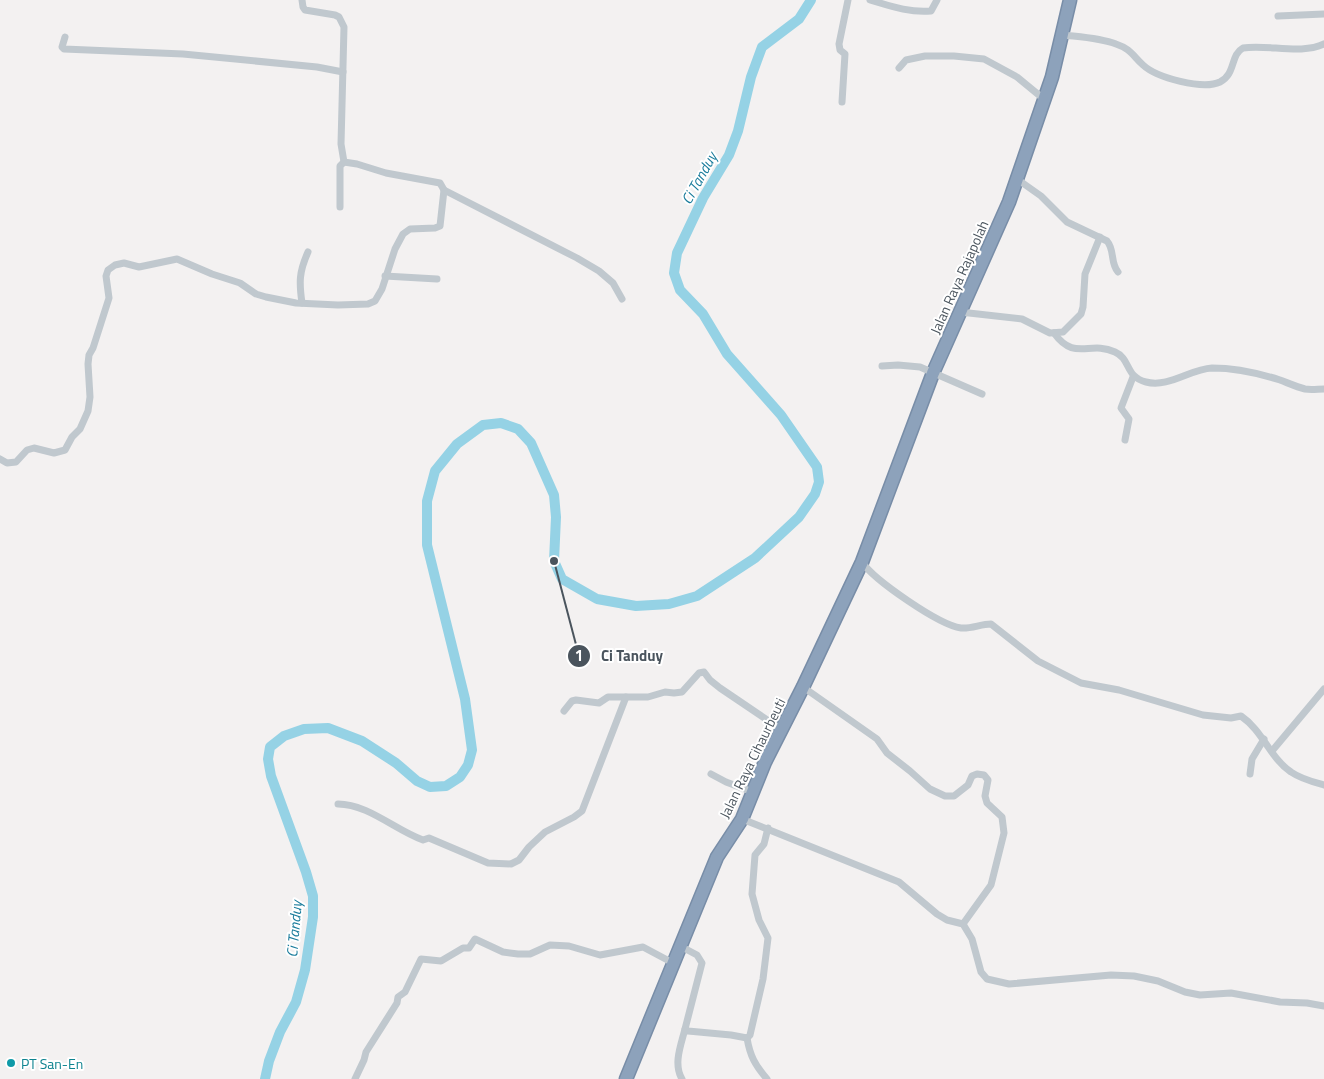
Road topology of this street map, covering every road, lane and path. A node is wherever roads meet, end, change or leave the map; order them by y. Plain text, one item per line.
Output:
1 (302, 0) edge
2 (848, 0) edge
3 (870, 0) edge
4 (937, 0) edge
5 (1070, 0) edge
6 (1324, 14) edge
7 (1278, 16) dead end
8 (1063, 35) junction
9 (65, 37) dead end
10 (1324, 44) edge
11 (899, 68) dead end
12 (343, 72) junction
13 (1044, 100) junction
14 (842, 102) dead end
15 (344, 162) junction
16 (1017, 179) junction
17 (444, 190) junction
18 (340, 206) dead end
19 (1100, 237) junction
20 (308, 252) dead end
21 (1118, 272) dead end
22 (385, 276) junction
23 (437, 279) dead end
24 (622, 300) dead end
25 (302, 303) junction
26 (960, 312) junction
27 (1054, 333) junction
28 (882, 366) dead end
29 (933, 374) junction
30 (1133, 377) junction
31 (1324, 389) edge
32 (982, 394) dead end
33 (1125, 440) dead end
34 (0, 459) edge
35 (862, 562) junction
36 (803, 687) junction
37 (1324, 689) edge
38 (626, 697) junction
39 (564, 711) dead end
40 (782, 730) junction
41 (1264, 739) junction
42 (1272, 751) junction
43 (711, 774) dead end
44 (1250, 774) dead end
45 (1324, 785) edge
46 (753, 792) junction
47 (338, 804) dead end
48 (742, 819) junction
49 (768, 828) junction
50 (963, 924) junction
51 (680, 946) junction
52 (673, 963) junction
53 (1324, 1006) edge
54 (686, 1029) junction
55 (747, 1038) junction
56 (355, 1079) edge
57 (626, 1079) edge
58 (682, 1079) edge
59 (767, 1079) edge

1 - 12 street
2 - 14 street
3 - 4 street
5 - 8 highway, Jalan Raya Rajapolah
6 - 7 street
8 - 10 street
8 - 13 highway, Jalan Raya Rajapolah
9 - 12 street
11 - 13 street
12 - 15 street
13 - 16 highway, Jalan Raya Rajapolah
15 - 17 street
15 - 18 street
16 - 19 street
16 - 26 highway, Jalan Raya Rajapolah
17 - 22 street
17 - 24 street
19 - 21 street
19 - 27 street
20 - 25 street
22 - 23 street
22 - 25 street
25 - 34 street
26 - 27 street
26 - 29 highway, Jalan Raya Rajapolah
27 - 30 street
28 - 29 street
29 - 32 street
29 - 35 highway, Jalan Raya Rajapolah
30 - 31 street
30 - 33 street
35 - 36 highway, Jalan Raya Cihaurbeuti
35 - 41 street
36 - 40 highway, Jalan Raya Cihaurbeuti
36 - 50 street
37 - 42 street
38 - 39 street
38 - 40 street
38 - 47 street
40 - 46 highway, Jalan Raya Cihaurbeuti
41 - 42 street
41 - 44 street
42 - 45 street
43 - 46 street
46 - 48 highway, Jalan Raya Cihaurbeuti
48 - 49 street
48 - 51 highway, Jalan Raya Cihaurbeuti
49 - 50 street
49 - 55 street
50 - 53 street
51 - 52 highway, Jalan Raya Cihaurbeuti
51 - 54 street
52 - 56 street
52 - 57 highway, Jalan Raya Cihaurbeuti
54 - 55 street
54 - 58 street
55 - 59 street

